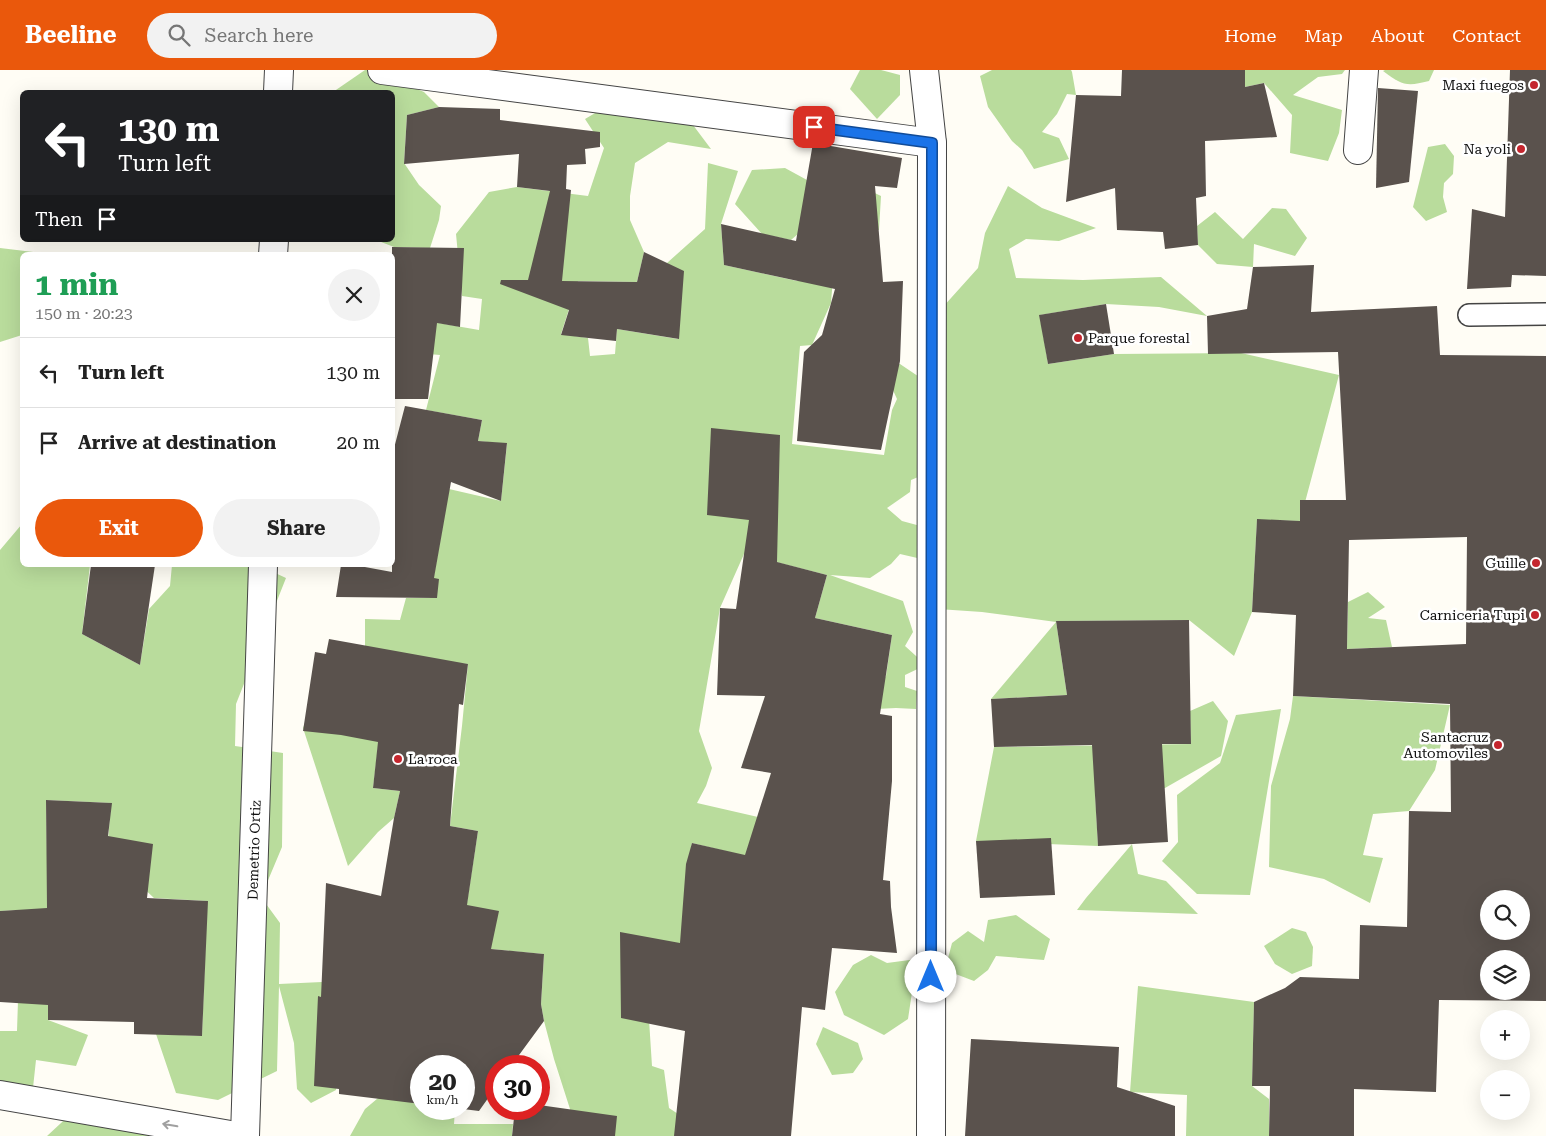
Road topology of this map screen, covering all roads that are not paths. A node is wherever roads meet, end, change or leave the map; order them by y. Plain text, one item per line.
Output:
1 (279, 70) edge
2 (382, 70) edge
3 (924, 70) edge
4 (1364, 70) edge
5 (278, 90) edge
6 (932, 143) junction
7 (1358, 150) dead end
8 (1546, 314) edge
9 (1469, 315) dead end
10 (263, 567) edge
11 (0, 1095) edge
12 (236, 1136) edge
13 (245, 1136) edge
14 (931, 1136) edge

1 - 5 street
2 - 6 street
3 - 6 street
4 - 7 street
6 - 14 street
8 - 9 lane
10 - 13 street, Demetrio Ortiz
12 -> 11 street

